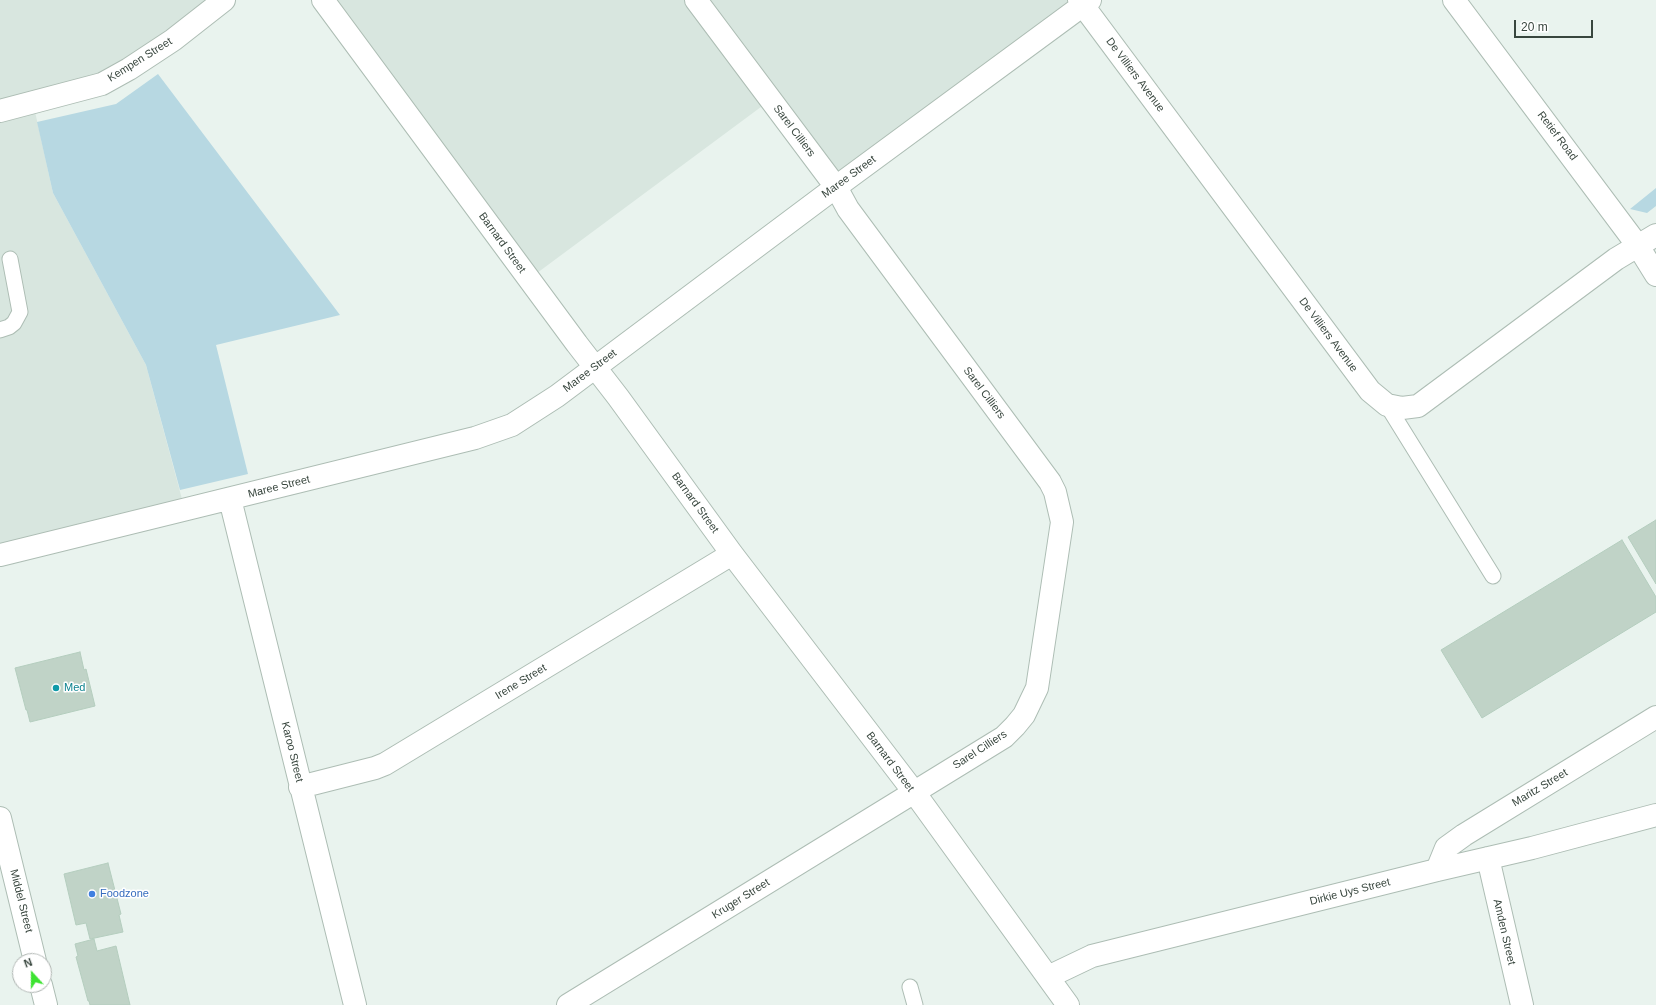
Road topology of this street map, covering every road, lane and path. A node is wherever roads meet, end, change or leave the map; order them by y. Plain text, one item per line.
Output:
1 (224, 0) edge
2 (323, 0) edge
3 (696, 0) edge
4 (1454, 0) edge
5 (1084, 2) edge
6 (0, 111) edge
7 (836, 187) junction
8 (1647, 240) edge
9 (10, 259) dead end
10 (1656, 275) edge
11 (0, 330) edge
12 (595, 367) junction
13 (1387, 405) junction
14 (230, 499) junction
15 (732, 554) junction
16 (0, 555) edge
17 (1493, 576) dead end
18 (1656, 717) edge
19 (300, 787) junction
20 (914, 792) junction
21 (1656, 815) edge
22 (0, 818) edge
23 (1488, 858) junction
24 (1437, 870) junction
25 (33, 953) edge
26 (1048, 977) junction
27 (910, 987) dead end
28 (43, 993) edge
29 (46, 1005) edge
30 (355, 1005) edge
31 (568, 1005) edge
32 (915, 1005) edge
33 (1068, 1005) edge
34 (1522, 1005) edge

1 - 6 street, Kempen Street
2 - 12 street, Barnard Street
3 - 7 street, Sarel Cilliers
4 - 8 street, Retief Road
5 - 7 street, Maree Street
5 - 13 street, De Villiers Avenue
7 - 12 street, Maree Street
7 - 20 street, Sarel Cilliers
8 - 10 street, Retief Road
8 - 13 street
9 - 11 lane
12 - 14 street, Maree Street
12 - 15 street, Barnard Street
13 - 17 lane
14 - 16 street, Maree Street
14 - 19 street, Karoo Street
15 - 19 street, Irene Street
15 - 20 street, Barnard Street
18 - 24 street, Maritz Street
19 - 30 street, Karoo Street
20 - 26 street, Barnard Street
20 - 31 street, Kruger Street
21 - 23 street, Dirkie Uys Street
22 - 25 street, Middel Street
23 - 24 street, Dirkie Uys Street
23 - 34 street, Amden Street
24 - 26 street, Dirkie Uys Street
26 - 33 street, Barnard Street
27 - 32 lane
28 - 29 street

